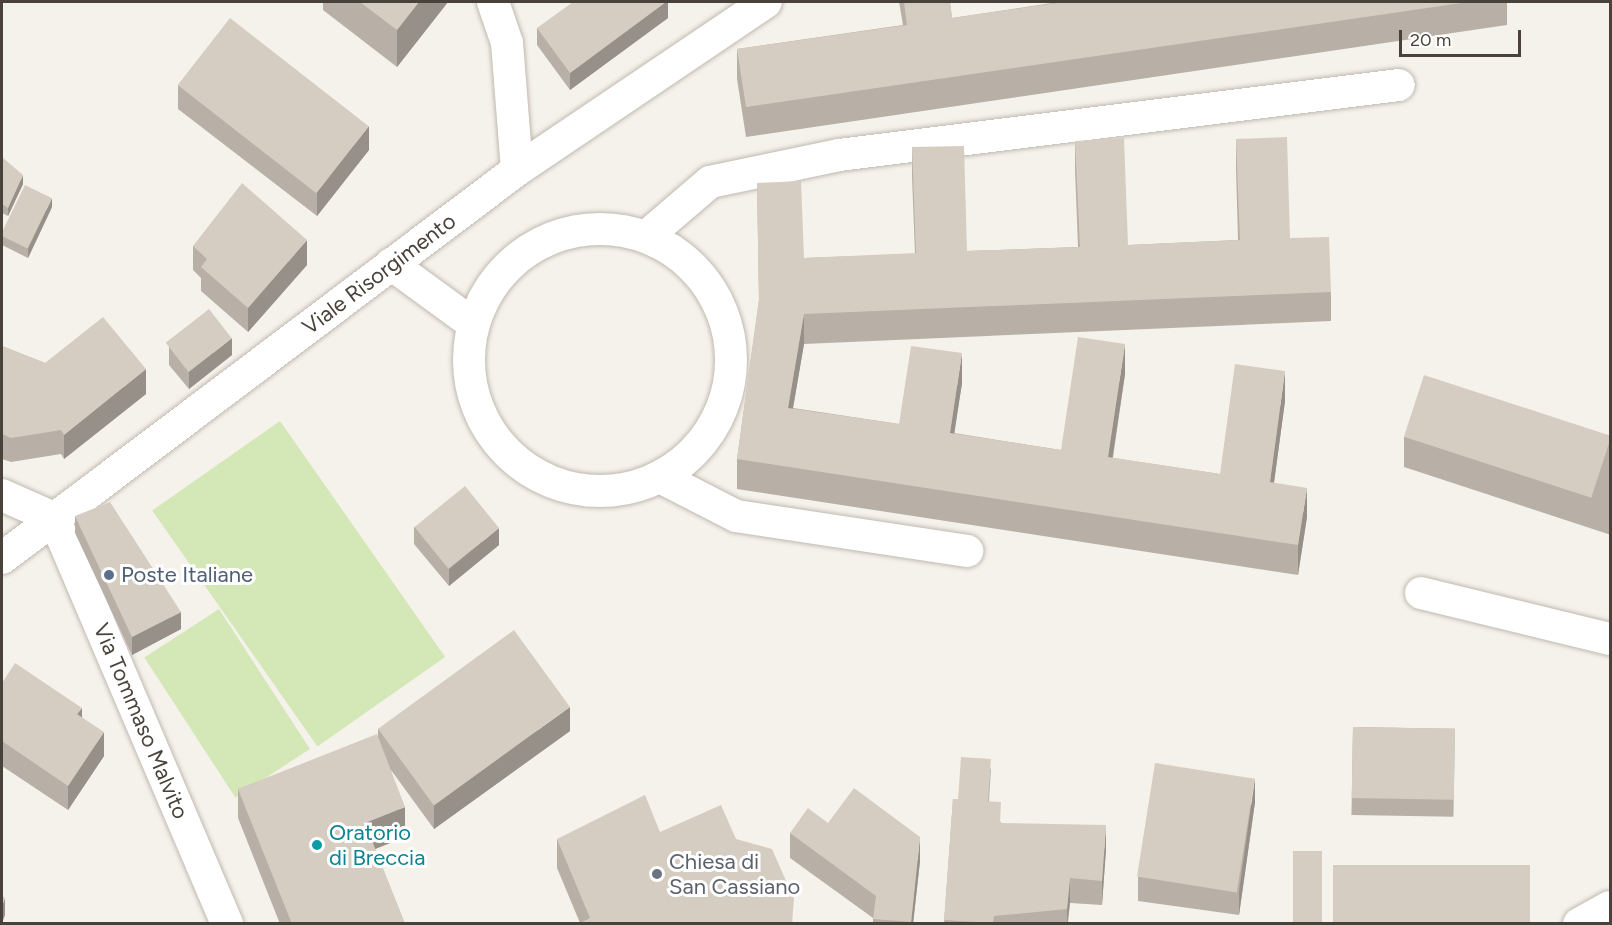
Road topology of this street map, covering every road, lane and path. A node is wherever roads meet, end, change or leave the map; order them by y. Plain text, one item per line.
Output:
1 (493, 2) edge
2 (766, 2) edge
3 (1399, 85) dead end
4 (517, 170) junction
5 (647, 236) junction
6 (391, 264) junction
7 (473, 324) junction
8 (660, 477) junction
9 (2, 495) edge
10 (54, 518) junction
11 (967, 551) dead end
12 (2, 558) edge
13 (1421, 592) dead end
14 (1611, 639) edge
15 (1611, 907) edge
16 (227, 924) edge
17 (1579, 924) edge

1 - 4 street
2 - 4 street, Viale Risorgimento
3 - 5 street
4 - 6 street, Viale Risorgimento
5 - 7 street
5 - 8 street
6 - 7 street
6 - 10 street, Viale Risorgimento
7 - 8 street
8 - 11 street
9 - 10 street
10 - 12 street, Viale Risorgimento
10 - 16 street, Via Tommaso Malvito
13 - 14 street
15 - 17 street

